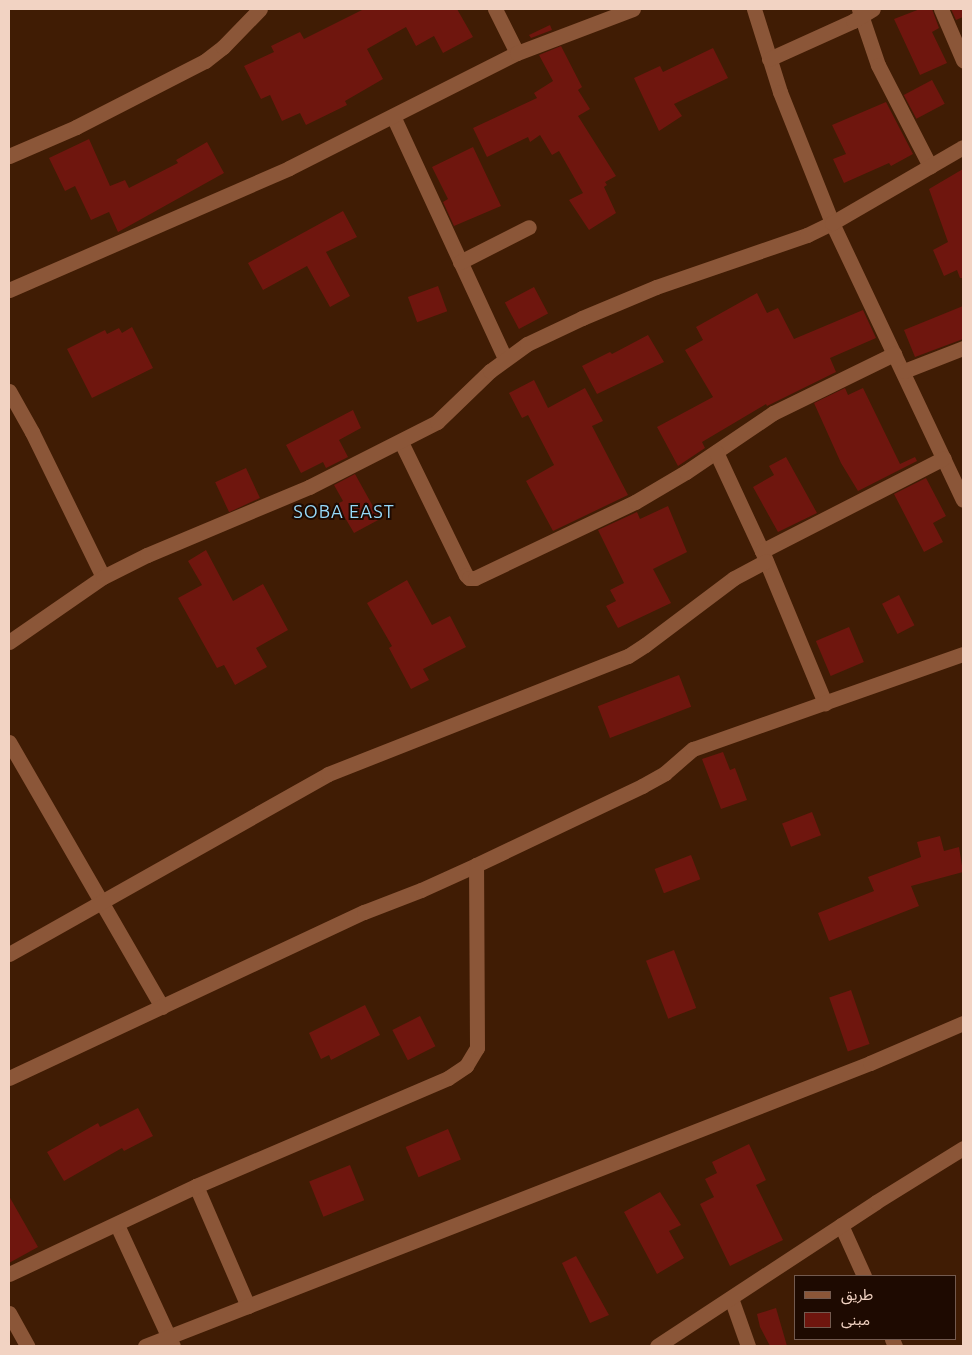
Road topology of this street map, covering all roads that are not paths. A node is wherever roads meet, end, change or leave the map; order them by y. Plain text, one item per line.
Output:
1 (260, 9) edge
2 (495, 9) edge
3 (633, 9) edge
4 (754, 9) edge
5 (941, 9) edge
6 (864, 11) edge
7 (517, 52) junction
8 (769, 59) junction
9 (963, 60) edge
10 (393, 116) junction
11 (963, 146) edge
12 (9, 156) edge
13 (930, 166) junction
14 (832, 224) junction
15 (529, 227) dead end
16 (460, 262) junction
17 (9, 290) edge
18 (963, 348) edge
19 (894, 354) junction
20 (505, 358) junction
21 (904, 372) junction
22 (10, 397) edge
23 (401, 442) junction
24 (716, 452) junction
25 (944, 458) junction
26 (963, 500) edge
27 (764, 556) junction
28 (103, 577) junction
29 (9, 642) edge
30 (963, 654) edge
31 (825, 703) junction
32 (9, 742) edge
33 (476, 866) junction
34 (103, 902) junction
35 (9, 954) edge
36 (162, 1007) junction
37 (963, 1023) edge
38 (9, 1078) edge
39 (963, 1148) edge
40 (196, 1186) junction
41 (117, 1225) junction
42 (842, 1225) junction
43 (9, 1274) edge
44 (864, 1275) edge
45 (731, 1298) junction
46 (248, 1306) junction
47 (9, 1313) edge
48 (171, 1342) edge
49 (27, 1346) edge
50 (145, 1346) edge
51 (657, 1346) edge
52 (748, 1346) edge

1 - 12 street
2 - 7 street
3 - 7 street
4 - 8 street
5 - 9 street
6 - 8 street
6 - 13 street
7 - 10 street
8 - 14 street
10 - 16 street
10 - 17 street
11 - 13 street
13 - 14 street
14 - 19 street
14 - 20 street
15 - 16 street
16 - 20 street
18 - 21 street
19 - 21 street
19 - 24 street
20 - 23 street
21 - 25 street
22 - 28 street
23 - 24 street
23 - 28 street
24 - 27 street
25 - 26 street
25 - 27 street
27 - 31 street
27 - 34 street
28 - 29 street
30 - 31 street
31 - 33 street
32 - 34 street
33 - 36 street
33 - 40 street
34 - 35 street
34 - 36 street
36 - 38 street
37 - 46 street
39 - 42 street
40 - 41 street
40 - 46 street
41 - 43 street
41 - 48 street
42 - 44 street
42 - 45 street
45 - 51 street
45 - 52 street
46 - 48 street
47 - 49 street
48 - 50 street

